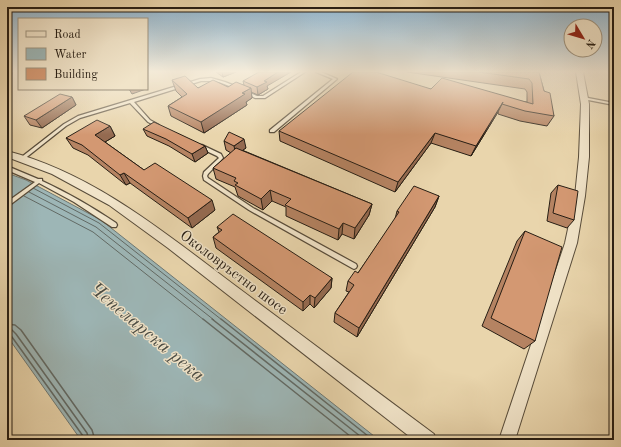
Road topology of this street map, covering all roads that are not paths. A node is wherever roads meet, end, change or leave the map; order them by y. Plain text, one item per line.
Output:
1 (161, 93) edge
2 (249, 93) edge
3 (269, 93) edge
4 (318, 93) edge
5 (583, 93) edge
6 (584, 98) junction
7 (132, 102) junction
8 (614, 104) edge
9 (164, 128) edge
10 (272, 131) dead end
11 (191, 142) edge
12 (7, 154) edge
13 (21, 159) junction
14 (7, 168) edge
15 (40, 180) junction
16 (7, 205) edge
17 (114, 225) dead end
18 (354, 266) dead end
19 (428, 440) edge
20 (507, 440) edge

1 - 7 lane
2 - 3 lane
4 - 10 lane
5 - 6 street
6 - 8 lane
6 - 20 street
7 - 9 lane
7 - 13 lane
11 - 18 lane
12 - 13 street, Околовръстно шосе
13 - 19 street, Околовръстно шосе
14 - 15 lane
15 - 16 lane
15 - 17 lane

